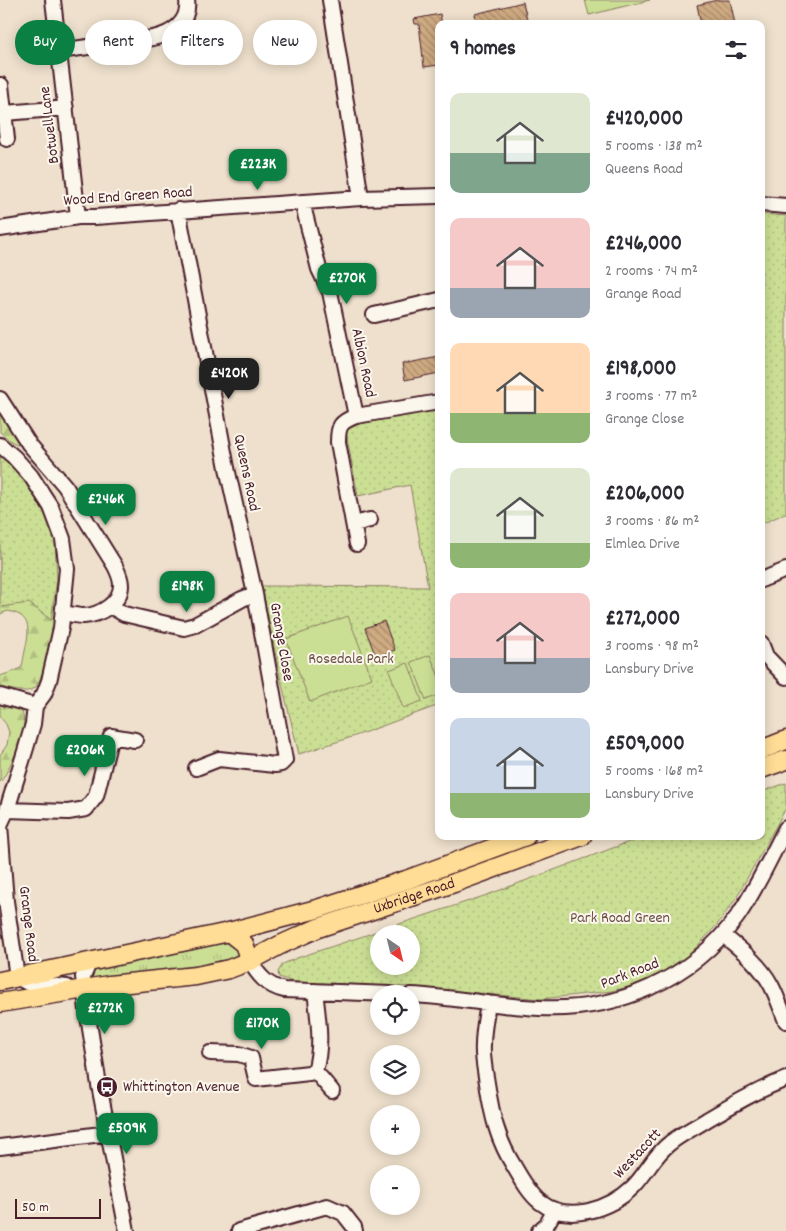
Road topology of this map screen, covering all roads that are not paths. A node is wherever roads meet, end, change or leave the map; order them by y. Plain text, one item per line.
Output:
1 (53, 0) edge
2 (187, 0) edge
3 (330, 0) edge
4 (55, 20) edge
5 (75, 49) edge
6 (61, 65) edge
7 (1, 85) dead end
8 (66, 108) junction
9 (5, 113) junction
10 (7, 139) dead end
11 (435, 196) edge
12 (360, 198) junction
13 (302, 202) junction
14 (765, 204) edge
15 (786, 206) edge
16 (178, 210) junction
17 (78, 217) junction
18 (0, 229) edge
19 (435, 301) edge
20 (374, 315) dead end
21 (0, 399) edge
22 (435, 403) edge
23 (356, 416) junction
24 (0, 445) edge
25 (370, 520) dead end
26 (354, 524) junction
27 (357, 544) dead end
28 (786, 570) edge
29 (765, 578) edge
30 (255, 594) junction
31 (110, 606) junction
32 (64, 613) junction
33 (765, 653) edge
34 (786, 677) edge
35 (0, 696) edge
36 (35, 706) junction
37 (135, 740) dead end
38 (786, 740) edge
39 (765, 748) edge
40 (786, 760) edge
41 (196, 768) dead end
42 (765, 768) edge
43 (6, 810) junction
44 (786, 828) edge
45 (515, 840) edge
46 (571, 840) edge
47 (229, 932) junction
48 (723, 934) junction
49 (250, 961) junction
50 (89, 962) junction
51 (8, 979) edge
52 (84, 989) junction
53 (315, 991) junction
54 (370, 993) edge
55 (420, 996) edge
56 (0, 1003) edge
57 (488, 1003) junction
58 (786, 1021) edge
59 (210, 1053) dead end
60 (315, 1071) junction
61 (786, 1079) edge
62 (332, 1091) dead end
63 (108, 1133) junction
64 (0, 1147) edge
65 (555, 1210) junction
66 (128, 1231) edge
67 (239, 1231) edge
68 (355, 1231) edge
69 (539, 1231) edge

1 - 4 street, Botwell Lane
2 - 5 street
3 - 12 street
6 - 8 street, Botwell Lane
7 - 9 street
8 - 9 street
8 - 17 street, Botwell Lane
9 - 10 street
11 - 12 street, Wood End Green Road
12 - 13 street, Wood End Green Road
13 - 16 street, Wood End Green Road
13 - 23 street, Albion Road
14 - 15 street
16 - 17 street, Wood End Green Road
16 - 30 street, Queens Road
17 - 18 street, Wood End Green Road
19 - 20 street
21 - 31 street
22 - 23 street, Albion Road
23 - 26 street, Albion Road
24 - 32 street, Grange Road
25 - 26 street
26 - 27 street, Albion Road
28 - 29 street
30 - 31 street, Grange Close
30 - 41 street, Grange Close
31 - 32 street
32 - 36 street, Grange Road
33 - 34 street
35 - 36 street
36 - 43 street, Grange Road
37 - 43 street
38 - 39 main road
40 - 42 main road
43 - 51 street, Grange Road
44 - 48 street, Park Road
45 - 47 main road, Uxbridge Road
46 - 49 main road, Uxbridge Road
47 - 49 main road
47 - 50 main road, Uxbridge Road
48 - 57 street, Park Road
48 - 58 street
49 - 52 main road, Uxbridge Road
49 - 53 street
50 - 51 main road, Uxbridge Road
50 - 52 street
51 - 52 street
52 - 56 main road, Uxbridge Road
52 - 63 street
53 - 54 street
53 - 60 street
55 - 57 street, Park Road
57 - 65 street, Westacott
59 - 60 street
60 - 62 street
61 - 65 street, Westacott
63 - 64 street
63 - 66 street
65 - 69 street
67 - 68 street

